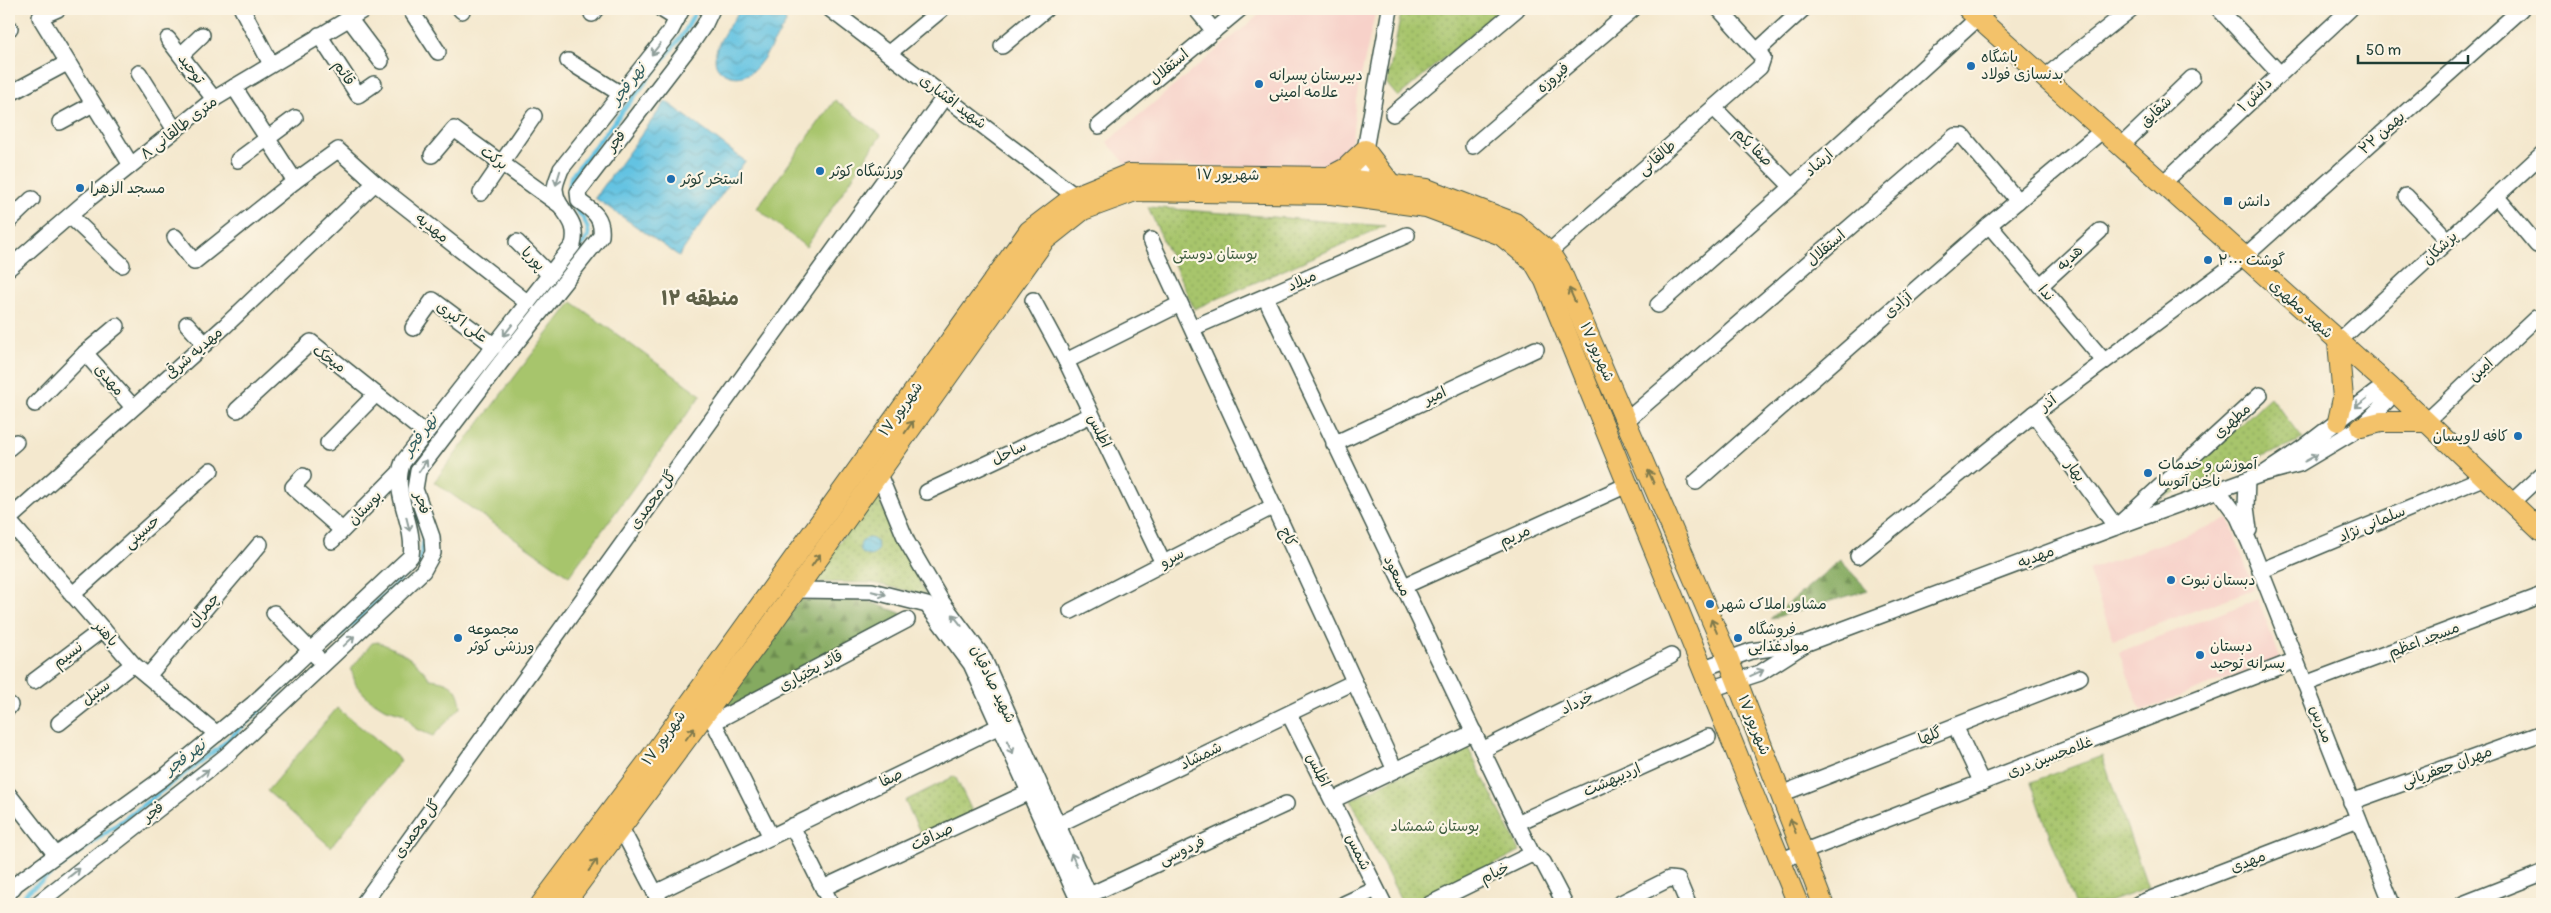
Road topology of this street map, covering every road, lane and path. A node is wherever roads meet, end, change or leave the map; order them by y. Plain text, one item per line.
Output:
1 (58, 9) edge
2 (242, 9) edge
3 (364, 9) edge
4 (410, 9) edge
5 (661, 9) edge
6 (712, 9) edge
7 (830, 9) edge
8 (942, 9) edge
9 (1046, 9) edge
10 (1196, 9) edge
11 (1240, 9) edge
12 (1390, 9) edge
13 (1517, 9) edge
14 (1633, 9) edge
15 (1719, 9) edge
16 (1803, 9) edge
17 (2131, 9) edge
18 (2219, 9) edge
19 (2350, 9) edge
20 (2521, 9) edge
21 (1978, 12) edge
22 (680, 14) edge
23 (348, 17) junction
24 (1214, 30) junction
25 (202, 35) dead end
26 (319, 35) junction
27 (168, 39) dead end
28 (1002, 46) dead end
29 (438, 52) dead end
30 (889, 53) junction
31 (181, 55) junction
32 (1760, 57) junction
33 (381, 61) dead end
34 (568, 61) dead end
35 (67, 63) junction
36 (272, 64) junction
37 (139, 73) dead end
38 (2279, 73) junction
39 (2045, 77) junction
40 (2192, 78) dead end
41 (374, 84) dead end
42 (234, 87) junction
43 (9, 94) edge
44 (621, 94) junction
45 (945, 96) junction
46 (214, 99) junction
47 (93, 104) junction
48 (1714, 108) junction
49 (1393, 114) dead end
50 (534, 116) dead end
51 (295, 118) dead end
52 (60, 122) dead end
53 (1099, 126) dead end
54 (176, 130) junction
55 (2103, 130) junction
56 (268, 139) junction
57 (1473, 146) dead end
58 (2120, 146) junction
59 (1365, 150) junction
60 (432, 155) dead end
61 (2541, 157) edge
62 (238, 160) dead end
63 (501, 163) junction
64 (132, 165) junction
65 (1329, 177) junction
66 (295, 181) junction
67 (375, 183) junction
68 (1392, 184) junction
69 (2162, 184) junction
70 (1792, 187) junction
71 (1358, 189) junction
72 (481, 192) dead end
73 (2406, 196) dead end
74 (2496, 196) junction
75 (32, 200) dead end
76 (2018, 201) junction
77 (1079, 203) junction
78 (561, 206) junction
79 (70, 216) junction
80 (9, 221) edge
81 (1989, 225) junction
82 (2100, 230) dead end
83 (1407, 235) dead end
84 (175, 237) dead end
85 (1151, 240) dead end
86 (2448, 240) junction
87 (516, 242) dead end
88 (2542, 242) edge
89 (1549, 252) junction
90 (2244, 257) junction
91 (122, 265) dead end
92 (9, 268) edge
93 (550, 275) junction
94 (2040, 286) junction
95 (1265, 297) junction
96 (1033, 300) dead end
97 (528, 303) junction
98 (1180, 304) junction
99 (1658, 305) dead end
100 (2536, 318) dead end
101 (187, 324) dead end
102 (117, 326) dead end
103 (1197, 326) dead end
104 (412, 328) dead end
105 (2338, 342) junction
106 (205, 344) junction
107 (495, 346) junction
108 (1536, 349) dead end
109 (85, 353) junction
110 (1066, 361) junction
111 (2104, 361) junction
112 (2390, 387) junction
113 (376, 394) junction
114 (2260, 395) dead end
115 (35, 404) dead end
116 (133, 407) junction
117 (237, 410) dead end
118 (1092, 414) junction
119 (2034, 414) junction
120 (1627, 420) junction
121 (2338, 421) junction
122 (2426, 422) junction
123 (2361, 427) junction
124 (426, 434) junction
125 (328, 443) dead end
126 (1334, 444) junction
127 (211, 470) dead end
128 (878, 472) junction
129 (2265, 473) junction
130 (398, 474) junction
131 (2542, 474) edge
132 (303, 476) dead end
133 (2485, 477) junction
134 (2247, 480) junction
135 (1696, 482) dead end
136 (1627, 485) junction
137 (2218, 490) junction
138 (927, 492) dead end
139 (2512, 502) junction
140 (1274, 506) junction
141 (9, 520) edge
142 (2116, 527) junction
143 (2542, 532) edge
144 (260, 544) dead end
145 (2250, 544) junction
146 (1858, 556) dead end
147 (1163, 563) junction
148 (2260, 571) junction
149 (1402, 587) junction
150 (795, 590) junction
151 (72, 595) junction
152 (2542, 595) edge
153 (1071, 611) dead end
154 (274, 614) dead end
155 (907, 620) dead end
156 (102, 629) junction
157 (1807, 643) junction
158 (312, 650) junction
159 (1671, 656) dead end
160 (1728, 658) junction
161 (2296, 660) junction
162 (133, 664) junction
163 (324, 665) junction
164 (1704, 668) junction
165 (148, 676) junction
166 (2080, 678) dead end
167 (34, 681) dead end
168 (1736, 681) junction
169 (1354, 682) junction
170 (2305, 684) junction
171 (1712, 689) junction
172 (1290, 714) junction
173 (711, 716) junction
174 (59, 722) dead end
175 (1006, 723) junction
176 (1955, 726) junction
177 (1474, 732) junction
178 (2542, 733) edge
179 (217, 734) junction
180 (1708, 737) dead end
181 (1482, 750) junction
182 (1395, 770) junction
183 (1982, 783) junction
184 (1036, 789) junction
185 (1781, 794) junction
186 (9, 795) edge
187 (1333, 800) junction
188 (2352, 802) junction
189 (1286, 804) dead end
190 (2358, 819) junction
191 (613, 823) junction
192 (1516, 823) junction
193 (792, 826) junction
194 (1053, 827) junction
195 (771, 837) junction
196 (1803, 853) junction
197 (1532, 854) junction
198 (56, 855) junction
199 (1782, 860) junction
200 (2542, 874) edge
201 (823, 888) junction
202 (1376, 889) junction
203 (9, 893) edge
204 (658, 899) edge
205 (1082, 901) edge
206 (37, 904) edge
207 (363, 904) edge
208 (541, 904) edge
209 (564, 904) edge
210 (831, 904) edge
211 (1344, 904) edge
212 (1384, 904) edge
213 (1430, 904) edge
214 (1565, 904) edge
215 (1619, 904) edge
216 (1688, 904) edge
217 (1798, 904) edge
218 (1823, 904) edge
219 (2138, 904) edge
220 (2392, 904) edge
221 (2462, 904) edge

1 - 35 street
2 - 36 street
3 - 23 street, ۸ متری طالقانی
4 - 29 street
5 - 22 street
163 -> 6 street, فجر
7 - 30 street, شهید افشاری
8 - 30 street
9 - 28 street
10 - 24 street
11 - 24 street, استقلال
12 - 59 street
13 - 49 street
14 - 57 street, فیروزه
15 - 32 street
16 - 32 street, طالقانی
17 - 39 street
18 - 38 street
19 - 38 street, دانش ۱
20 - 90 street, ۲۲ بهمن
21 - 39 main road, شهید مطهری
21 - 70 street, ارشاد
22 -> 44 street, فجر
23 - 26 street, ۸ متری طالقانی
23 - 33 street
24 - 53 street, استقلال
25 - 31 street
26 - 36 street, ۸ متری طالقانی
26 - 41 street, قائم
27 - 31 street, توحید
30 - 45 street, شهید افشاری
31 - 46 street, توحید
32 - 48 street, طالقانی
34 - 44 street
35 - 43 street
35 - 47 street
36 - 42 street, ۸ متری طالقانی
37 - 54 street
38 - 69 street, دانش ۱
39 - 55 main road, شهید مطهری
40 - 58 street, شقایق
42 - 46 street, ۸ متری طالقانی
42 - 56 street
44 -> 78 street, فجر
45 - 77 street, شهید افشاری
45 - 207 street, گل محمدی
46 - 54 street, ۸ متری طالقانی
47 - 52 street
47 - 64 street
48 - 70 street, صفا یکم
48 - 89 street, طالقانی
50 - 63 street
51 - 56 street
54 - 64 street, ۸ متری طالقانی
55 - 58 main road, شهید مطهری
55 - 76 street, آزادی
56 - 62 street
56 - 66 street
58 - 69 main road, شهید مطهری
59 - 65 main road
59 - 68 main road
59 - 71 street
60 - 63 street, برکت
61 - 74 street, پزشکان
63 - 72 street
63 - 78 street, برکت
64 - 79 street, ۸ متری طالقانی
65 - 71 main road, ۱۷ شهریور
65 - 77 main road, ۱۷ شهریور
66 - 67 street, مهدیه
66 - 84 street
67 - 97 street, مهدیه
67 - 106 street, مهدیه شرقی
68 - 71 main road, ۱۷ شهریور
68 - 89 main road, ۱۷ شهریور
69 - 90 main road, شهید مطهری
70 - 99 street, ارشاد
71 - 77 main road, ۱۷ شهریور
71 - 136 main road, ۱۷ شهریور
73 - 86 street
74 - 86 street, پزشکان
74 - 88 street
75 - 80 street
76 - 81 street, آزادی
76 - 120 street, استقلال
128 -> 77 main road, ۱۷ شهریور
77 - 191 main road, ۱۷ شهریور
78 - 93 street, فجر
79 - 91 street
79 - 92 street, ۸ متری طالقانی
81 - 94 street, ندا
81 - 135 street, آزادی
82 - 94 street, هدیه
83 - 95 street, میلاد
85 - 98 street, کاج
86 - 105 street, پزشکان
87 - 93 street, پوریا
120 -> 89 main road, ۱۷ شهریور
90 - 105 main road, شهید مطهری
90 - 111 street, آذر
93 - 97 street, فجر
94 - 111 street, ندا
95 - 103 street, میلاد
95 - 126 street, مسعود
96 - 110 street, اطلس
97 -> 107 street, فجر
98 - 110 street
98 - 140 street, کاج
100 - 122 street, امین
101 - 106 street
102 - 109 street
104 - 107 street, علی اکبری
105 - 112 main road, شهید مطهری
105 - 121 main road
106 - 116 street, مهدیه شرقی
107 - 124 street, فجر
108 - 126 street, امیر
109 - 115 street
109 - 116 street, مهدی
110 - 118 street, اطلس
111 - 119 street, آذر
112 -> 121 street, مهدیه
112 - 122 main road, شهید مطهری
112 - 123 street, مهدیه
113 - 117 street, میخک
113 - 124 street, میخک
113 - 125 street
114 - 142 street, مطهری
116 - 141 street, مهدیه شرقی
118 - 138 street, ساحل
118 - 147 street, اطلس
119 - 142 street, بهار
119 - 146 street, آذر
160 -> 120 main road, ۱۷ شهریور
121 - 129 street, مهدیه
122 - 123 main road
122 - 133 main road, شهید مطهری
129 -> 123 street, مهدیه
124 - 130 street, فجر
126 - 149 street, مسعود
127 - 151 street, حسینی
150 -> 128 main road, ۱۷ شهریور
175 -> 128 street, شهید صادقیان
129 - 134 street, مهدیه
130 - 132 street, بوستان
130 -> 158 street, فجر
131 - 139 street
133 - 139 main road, شهید مطهری
133 - 148 street, سلمانی نژاد
134 - 137 street, مهدیه
134 - 145 street
136 - 149 street, مریم
136 - 164 main road, ۱۷ شهریور
137 - 142 street, مهدیه
137 - 145 street
139 - 143 main road, شهید مطهری
140 - 147 street, سرو
140 - 169 street, کاج
141 - 151 street, باهنر
142 - 157 street, مهدیه
144 - 165 street, چمران
145 - 148 street, مدرس
147 - 153 street, سرو
148 - 161 street, مدرس
149 - 177 street, مسعود
150 - 173 main road, ۱۷ شهریور
150 -> 175 street, شهید صادقیان
151 - 156 street, باهنر
152 - 170 street, مسجد اعظم
154 - 158 street
155 - 173 street, قائد بختیاری
156 - 162 street, باهنر
156 - 167 street, نسیم
157 - 160 street, مهدیه
168 -> 157 street, مهدیه
158 - 163 street
158 - 179 street, فجر
159 - 181 street, خرداد
160 - 164 street, مهدیه
160 - 168 main road, ۱۷ شهریور
161 - 170 street, مدرس
161 - 183 street, غلامحسین دری
162 - 165 street, باهنر
162 - 174 street, سنبل
206 -> 163 street, فجر
164 - 171 main road, ۱۷ شهریور
165 - 179 street, باهنر
166 - 176 street, گلها
168 - 171 street, مهدیه
168 - 185 main road, ۱۷ شهریور
169 - 172 street, شمشاد
169 - 182 street, کاج
170 - 188 street, مدرس
171 - 199 main road, ۱۷ شهریور
172 - 187 street, اطلس
172 - 194 street, شمشاد
191 -> 173 main road, ۱۷ شهریور
173 - 195 street
175 - 184 street, شهید صادقیان
175 - 193 street, صفا
176 - 183 street
176 - 185 street, گلها
177 - 181 street, مسعود
177 - 182 street
178 - 188 street, مهران جعفریانی
179 - 198 street, فجر
180 - 192 street, اردیبهشت
181 - 192 street, مسعود
182 - 187 street
183 - 196 street, غلامحسین دری
184 - 194 street, شهید صادقیان
184 - 201 street, صداقت
196 -> 185 main road, ۱۷ شهریور
186 - 198 street
187 - 202 street, شمس
188 - 190 street, مدرس
189 - 205 street, فردوسی
190 - 219 street, مهدی
190 - 220 street, مدرس
191 - 204 street
191 - 208 main road, ۱۷ شهریور
209 -> 191 main road, ۱۷ شهریور
192 - 197 street, مسعود
193 - 195 street, صفا
193 - 201 street
194 - 205 street, شهید صادقیان
195 - 204 street, صفا
196 - 199 street, غلامحسین دری
196 - 218 main road, ۱۷ شهریور
197 - 213 street, خیام
197 - 214 street, مسعود
198 - 203 street, فجر
199 - 217 main road, ۱۷ شهریور
200 - 221 street
201 - 210 street
202 - 211 street
202 - 212 street, شمس
215 - 216 street

